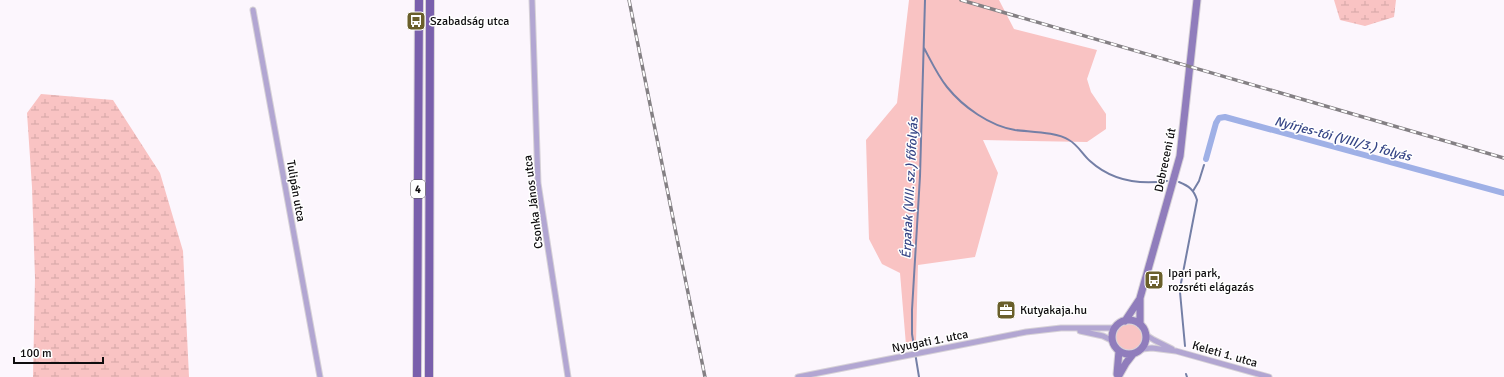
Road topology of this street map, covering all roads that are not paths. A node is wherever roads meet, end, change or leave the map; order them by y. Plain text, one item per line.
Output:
1 (418, 0) edge
2 (430, 0) edge
3 (532, 0) edge
4 (1197, 0) edge
5 (253, 10) dead end
6 (1140, 298) junction
7 (1125, 321) junction
8 (1140, 324) junction
9 (1067, 328) junction
10 (1115, 328) junction
11 (1146, 334) junction
12 (1113, 341) junction
13 (1142, 349) junction
14 (1119, 351) junction
15 (1176, 351) junction
16 (1133, 354) junction
17 (320, 377) edge
18 (417, 377) edge
19 (429, 377) edge
20 (568, 377) edge
21 (798, 377) edge
22 (1118, 377) edge
23 (1269, 377) edge

1 - 18 main road, 4
2 - 19 main road, 4
3 - 20 street, Csonka János utca
4 - 6 street, Debreceni út
5 - 17 street, Tulipán utca
6 - 7 street
6 - 8 street
7 - 8 street
7 - 10 street
8 - 11 street
9 - 10 street, Nyugati 1. utca
9 - 12 street, Nyugati 1. utca
9 - 21 street, Nyugati 1. utca
10 - 12 street
11 - 13 street
11 - 15 street
12 - 14 street
13 - 15 street
13 - 16 street
14 - 16 street
14 - 22 street
15 - 23 street, Keleti 1. utca
16 - 22 street

